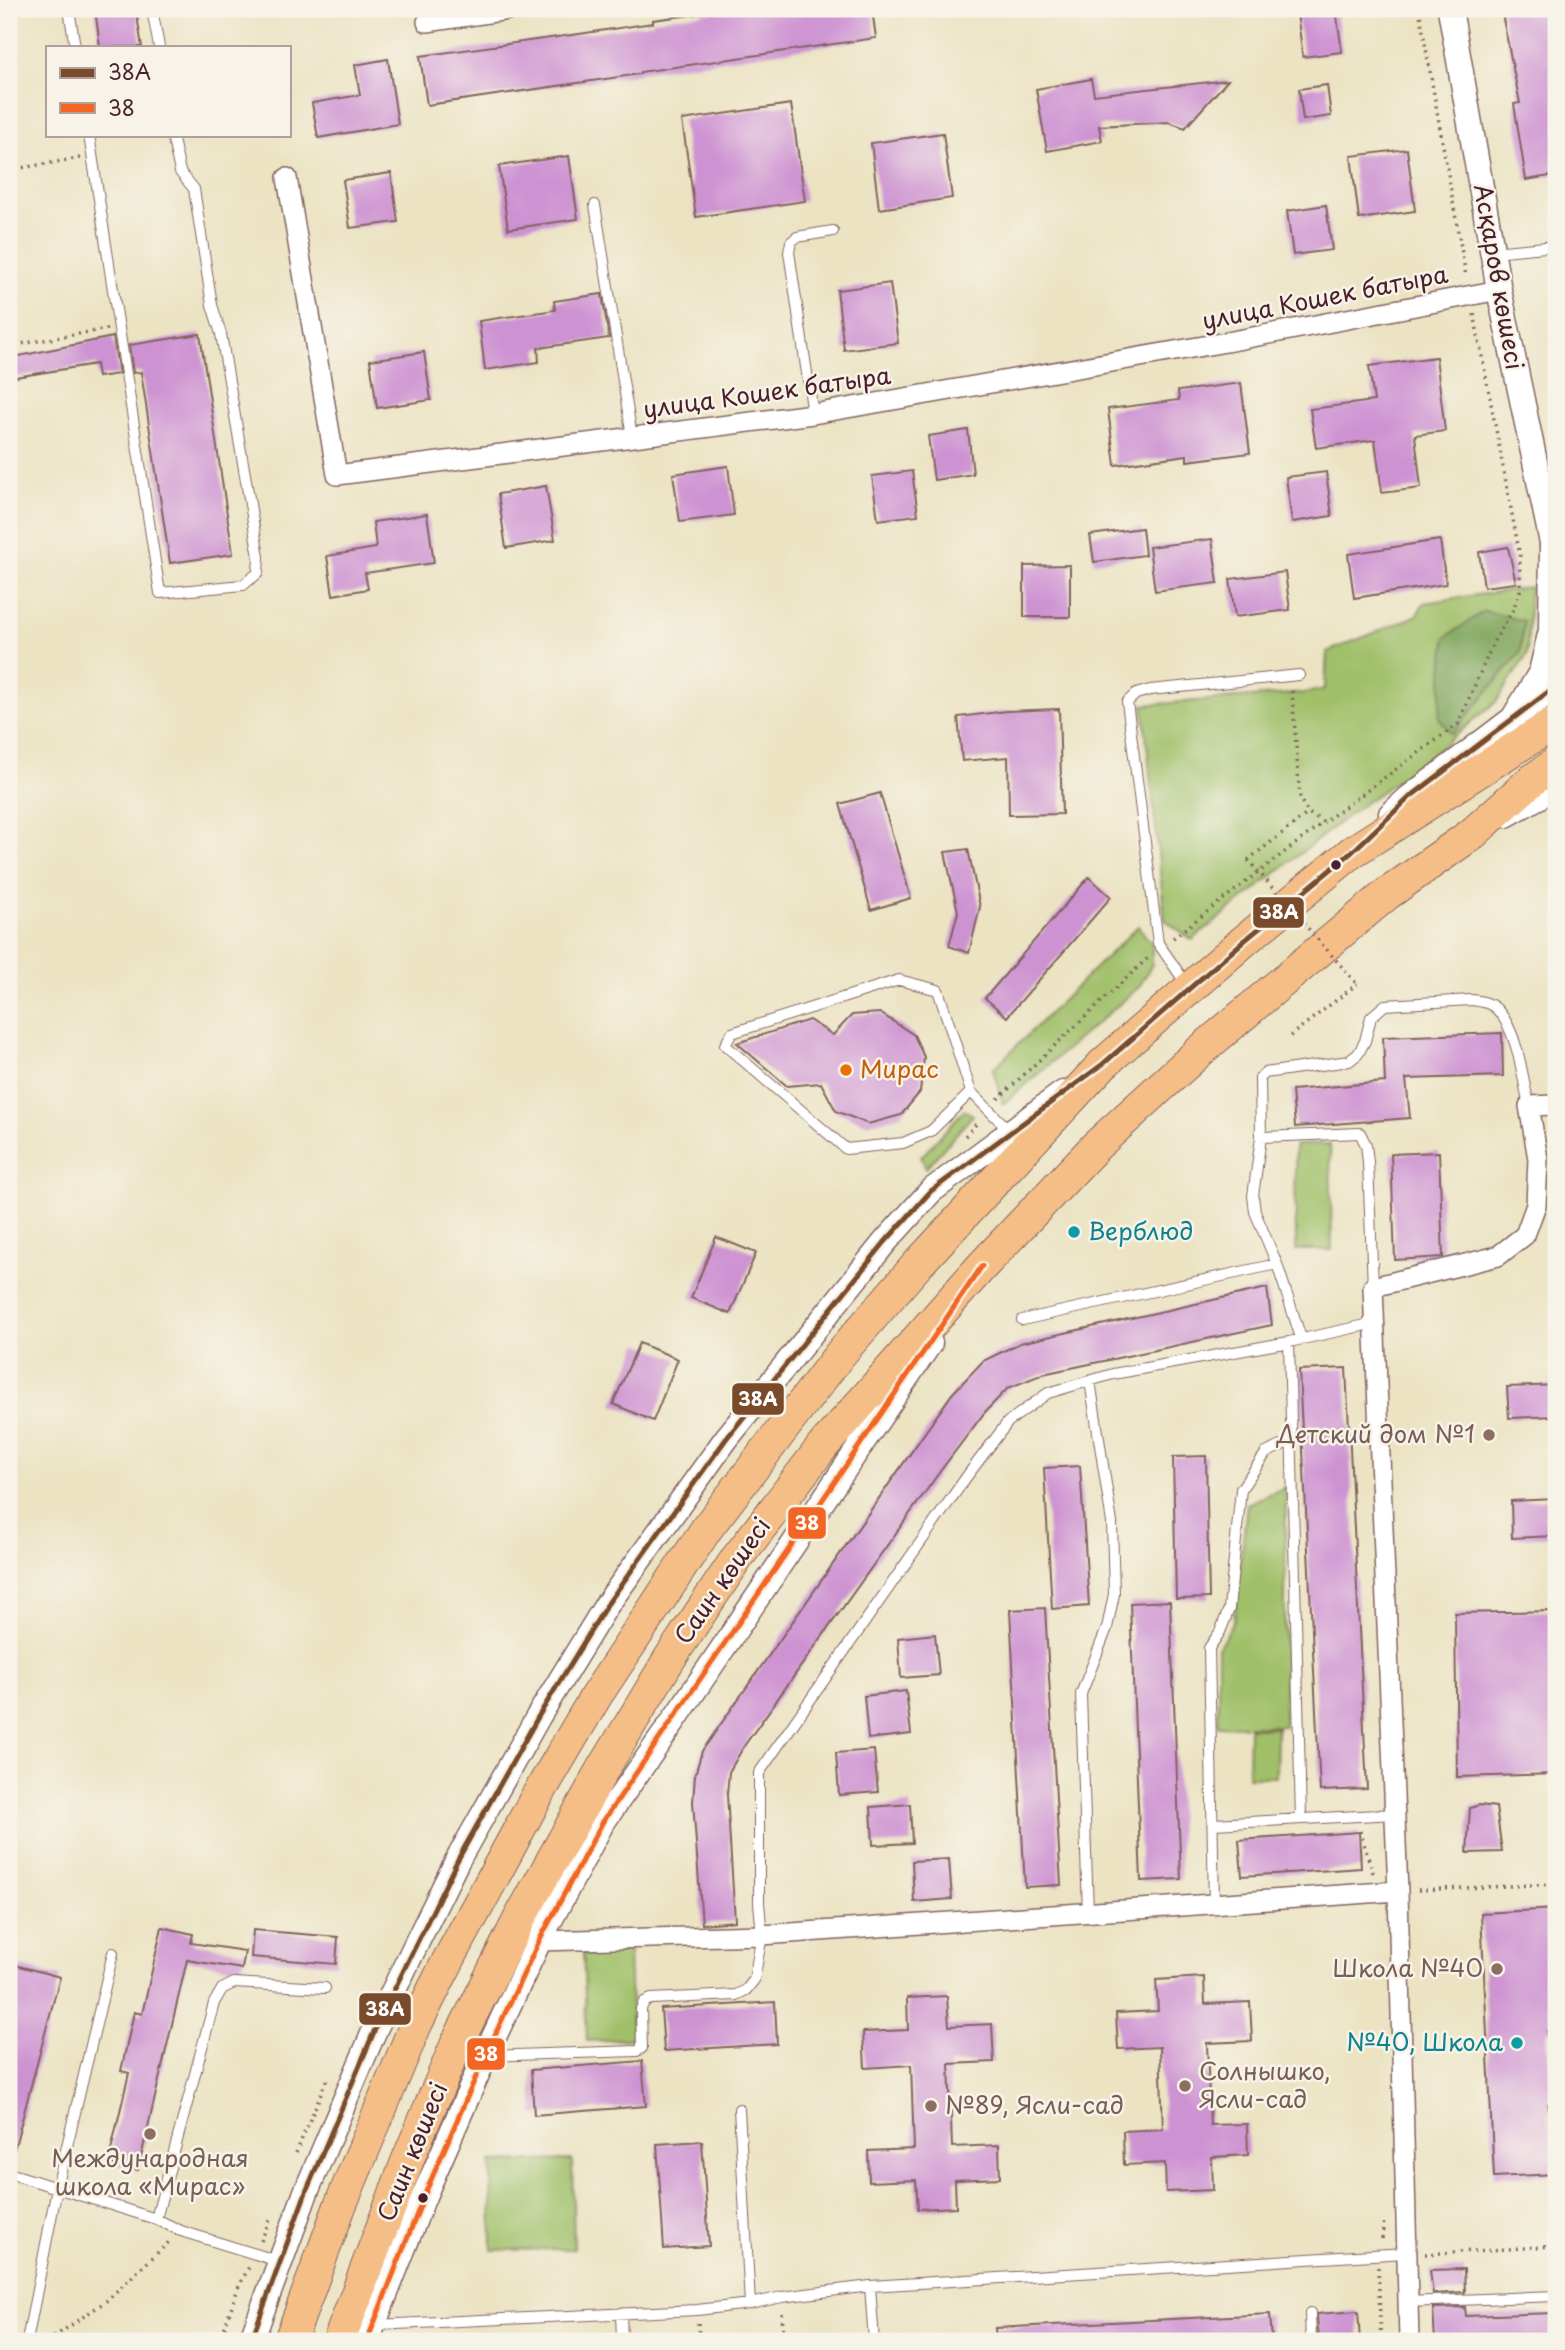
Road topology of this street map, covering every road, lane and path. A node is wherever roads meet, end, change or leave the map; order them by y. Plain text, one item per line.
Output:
1 (69, 9) edge
2 (152, 9) edge
3 (514, 9) edge
4 (1419, 9) edge
5 (1450, 9) edge
6 (427, 22) dead end
7 (75, 46) edge
8 (159, 46) edge
9 (89, 136) edge
10 (172, 136) edge
11 (92, 156) junction
12 (9, 170) edge
13 (287, 178) dead end
14 (595, 205) dead end
15 (833, 231) dead end
16 (1556, 246) edge
17 (1493, 252) junction
18 (1499, 290) junction
19 (1470, 295) junction
20 (118, 327) junction
21 (9, 346) edge
22 (813, 414) junction
23 (632, 437) junction
24 (1554, 547) edge
25 (1295, 675) joint
26 (1556, 685) edge
27 (1511, 722) junction
28 (1556, 722) edge
29 (1556, 763) edge
30 (1556, 787) edge
31 (1308, 813) junction
32 (1472, 834) junction
33 (1352, 852) junction
34 (1189, 988) junction
35 (1290, 1036) dead end
36 (1103, 1064) junction
37 (971, 1092) junction
38 (1556, 1105) edge
39 (1529, 1106) junction
40 (1011, 1132) junction
41 (1261, 1137) junction
42 (1277, 1264) junction
43 (982, 1266) junction
44 (1373, 1287) junction
45 (1022, 1320) dead end
46 (1375, 1323) junction
47 (1301, 1338) junction
48 (1289, 1342) junction
49 (1090, 1381) junction
50 (1292, 1440) junction
51 (1395, 1814) junction
52 (1353, 1816) junction
53 (1301, 1819) junction
54 (1214, 1824) junction
55 (1556, 1884) edge
56 (1390, 1891) junction
57 (1214, 1904) junction
58 (1088, 1914) junction
59 (762, 1936) junction
60 (539, 1941) junction
61 (113, 1952) dead end
62 (324, 1988) dead end
63 (485, 2056) junction
64 (739, 2109) dead end
65 (9, 2173) edge
66 (57, 2188) junction
67 (156, 2219) junction
68 (181, 2231) junction
69 (1556, 2246) edge
70 (1405, 2253) junction
71 (279, 2261) junction
72 (870, 2286) junction
73 (1556, 2296) edge
74 (782, 2297) junction
75 (1407, 2302) junction
76 (750, 2304) junction
77 (621, 2313) junction
78 (1310, 2314) dead end
79 (369, 2334) edge
80 (27, 2341) edge
81 (48, 2341) edge
82 (251, 2341) edge
83 (290, 2341) edge
84 (339, 2341) edge
85 (622, 2341) edge
86 (784, 2341) edge
87 (874, 2341) edge
88 (1311, 2341) edge
89 (1409, 2341) edge

1 - 7 lane
2 - 8 lane
3 - 6 street
4 - 19 path
5 - 17 street, Асқаров көшесі
9 - 11 lane
10 - 20 lane
11 - 12 path
11 - 20 lane
13 - 23 street, улица Кошек батыра
14 - 23 lane
15 - 22 lane
16 - 17 lane
17 - 18 street, Асқаров көшесі
18 - 19 street, улица Кошек батыра
18 - 24 street, Асқаров көшесі
19 - 22 street, улица Кошек батыра
19 - 31 path
20 - 21 path
22 - 23 street, улица Кошек батыра
24 - 27 street, Асқаров көшесі
25 - 31 path
25 - 34 lane
26 - 27 street
27 - 33 street
28 - 33 main road, Саин көшесі
29 - 32 main road
30 - 32 street
31 - 35 path, bridge
32 - 43 main road
33 - 34 main road, Саин көшесі
34 - 36 main road, Саин көшесі
36 - 40 street, Саин көшесі
36 - 83 main road, Саин көшесі
37 - 37 lane
37 - 40 lane
38 - 39 street
39 - 41 lane
39 - 44 street
40 - 71 street, Саин көшесі
41 - 42 lane
41 - 44 lane
42 - 45 lane
42 - 47 lane
43 - 60 street, Саин көшесі
43 - 84 main road, Саин көшесі
44 - 46 street
46 - 47 lane
46 - 51 street
47 - 48 lane
48 - 49 lane
48 - 50 lane
49 - 58 lane
49 - 59 lane
50 - 53 lane
50 - 54 lane
51 - 52 lane
51 - 56 street
52 - 53 lane
52 - 56 path
53 - 54 lane
54 - 57 lane
55 - 56 path
56 - 57 street
56 - 70 street
57 - 58 street
58 - 59 street
59 - 60 street
59 - 63 lane
60 - 63 street, Саин көшесі
61 - 66 lane
62 - 67 lane
63 - 79 street, Саин көшесі
64 - 76 lane
65 - 66 lane
66 - 67 lane
66 - 80 lane
67 - 68 lane
68 - 71 lane
68 - 81 path
69 - 70 path
70 - 72 lane
70 - 75 street
71 - 82 street, Саин көшесі
72 - 74 lane
72 - 87 lane
73 - 75 lane
74 - 76 lane
74 - 86 path
75 - 89 street
76 - 77 lane
77 - 79 lane
77 - 85 lane
78 - 88 lane

